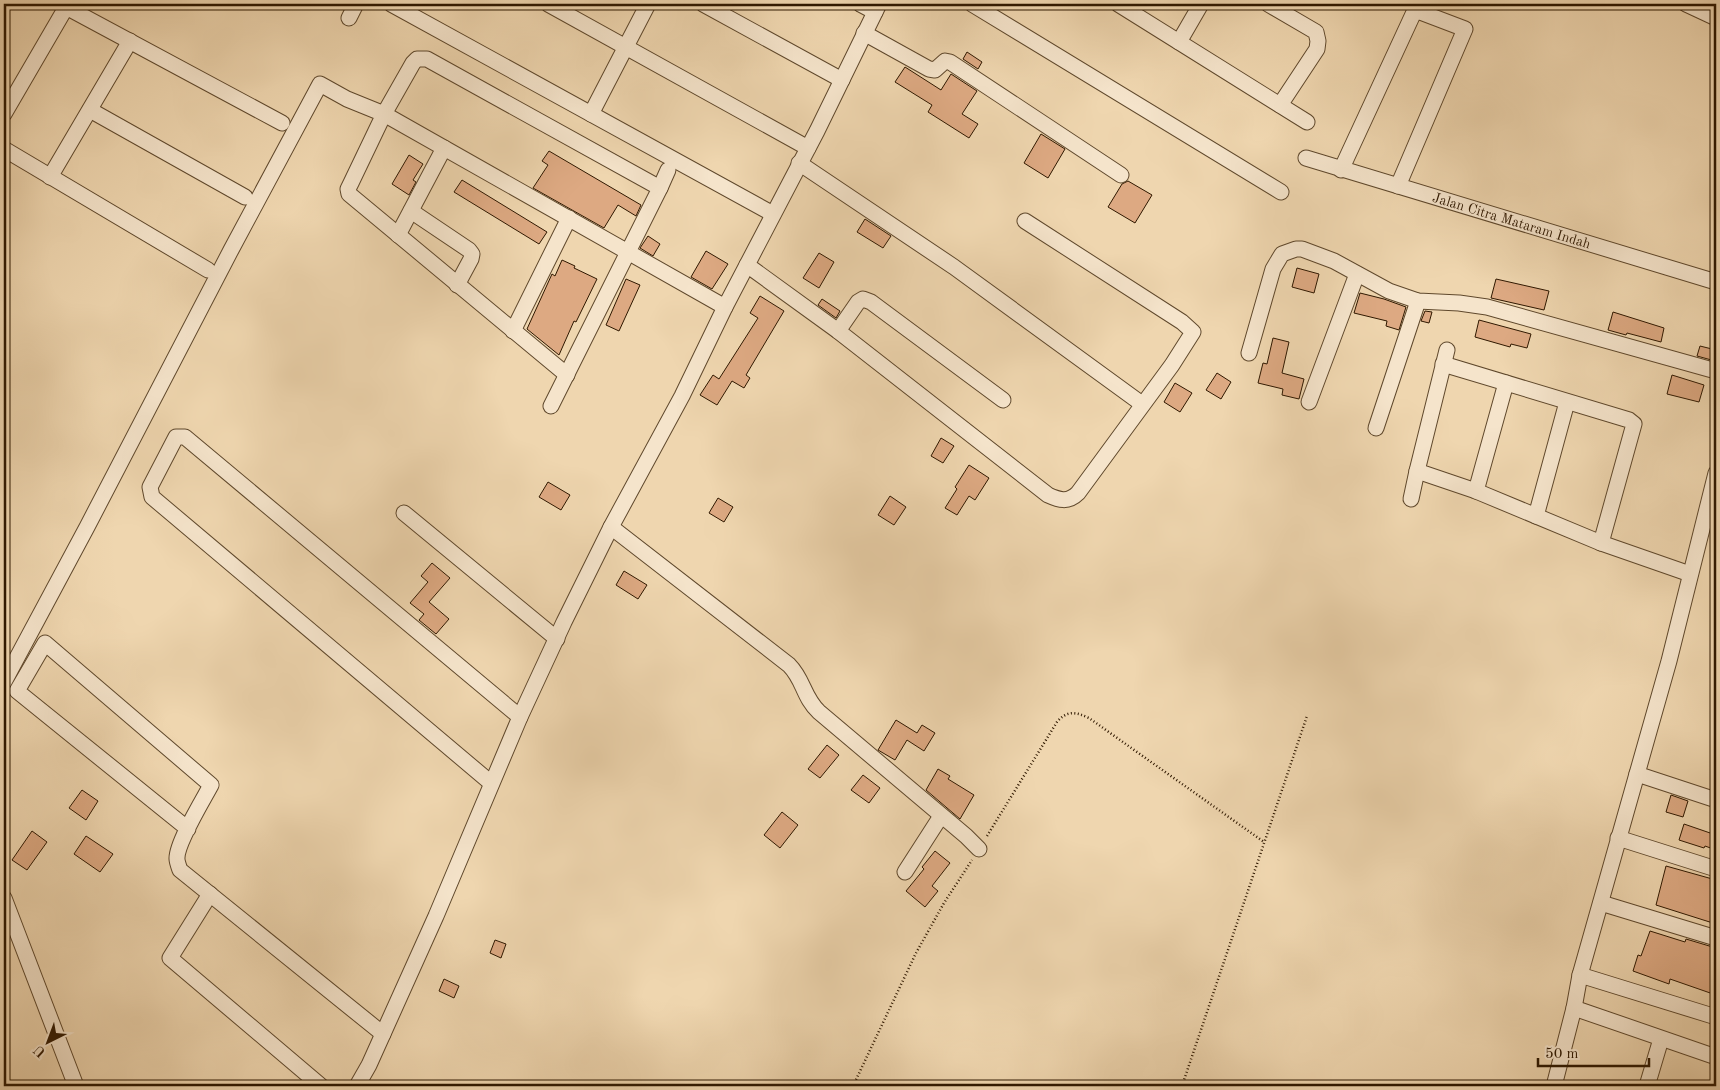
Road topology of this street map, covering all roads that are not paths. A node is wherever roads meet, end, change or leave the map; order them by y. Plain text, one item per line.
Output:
1 (356, 4) edge
2 (391, 4) edge
3 (548, 4) edge
4 (648, 4) edge
5 (703, 4) edge
6 (860, 4) edge
7 (972, 4) edge
8 (1118, 4) edge
9 (1201, 4) edge
10 (1268, 4) edge
11 (1686, 4) edge
12 (67, 5) edge
13 (877, 8) edge
14 (349, 18) dead end
15 (1716, 18) edge
16 (864, 32) junction
17 (130, 41) junction
18 (1179, 42) junction
19 (626, 47) junction
20 (842, 80) junction
21 (1280, 105) junction
22 (90, 110) junction
23 (4, 114) edge
24 (384, 114) junction
25 (591, 114) junction
26 (1307, 122) dead end
27 (282, 123) dead end
28 (444, 148) junction
29 (808, 148) junction
30 (4, 149) edge
31 (1306, 158) dead end
32 (799, 163) junction
33 (668, 170) dead end
34 (1341, 170) junction
35 (1121, 175) dead end
36 (50, 177) junction
37 (1398, 186) junction
38 (660, 188) junction
39 (1281, 192) dead end
40 (245, 197) dead end
41 (411, 211) junction
42 (773, 214) junction
43 (569, 218) junction
44 (1025, 221) dead end
45 (398, 235) junction
46 (627, 252) junction
47 (747, 265) junction
48 (208, 270) dead end
49 (1357, 274) junction
50 (1716, 282) edge
51 (457, 285) junction
52 (1418, 301) junction
53 (725, 307) junction
54 (838, 331) junction
55 (513, 332) junction
56 (1249, 353) dead end
57 (1716, 371) edge
58 (567, 375) junction
59 (1506, 383) junction
60 (1003, 400) dead end
61 (1138, 400) junction
62 (1309, 402) dead end
63 (1567, 402) junction
64 (551, 406) dead end
65 (1376, 428) dead end
66 (1417, 471) junction
67 (1716, 473) edge
68 (1476, 491) junction
69 (1411, 499) dead end
70 (1713, 503) edge
71 (404, 513) dead end
72 (1536, 516) junction
73 (611, 527) junction
74 (1601, 544) junction
75 (1690, 574) junction
76 (557, 639) junction
77 (4, 682) edge
78 (520, 717) junction
79 (1637, 774) junction
80 (491, 783) junction
81 (1716, 800) edge
82 (941, 816) junction
83 (188, 829) junction
84 (1618, 838) junction
85 (979, 849) road end
86 (1716, 869) edge
87 (905, 872) dead end
88 (210, 894) junction
89 (4, 898) edge
90 (1601, 903) junction
91 (1716, 938) edge
92 (1580, 975) junction
93 (1574, 1008) junction
94 (1716, 1017) edge
95 (383, 1034) junction
96 (1661, 1039) junction
97 (1716, 1057) edge
98 (76, 1086) edge
99 (321, 1086) edge
100 (357, 1086) edge
101 (1554, 1086) edge
102 (1648, 1086) edge

1 - 14 street
2 - 25 street
3 - 19 street
4 - 19 street
5 - 20 street
6 - 13 street
7 - 39 street
8 - 18 street
9 - 18 street
10 - 21 street
11 - 15 street
12 - 17 street
12 - 23 street
13 - 16 street
16 - 20 street
16 - 35 street
17 - 22 street
17 - 27 street
18 - 21 street
19 - 25 street
19 - 29 street
20 - 29 street
21 - 26 street
22 - 36 street
22 - 40 street
24 - 28 street
24 - 38 street
24 - 45 street
24 - 77 street
25 - 42 street
28 - 41 street
28 - 43 street
29 - 32 street
30 - 36 street
31 - 34 street, Jalan Citra Mataram Indah
32 - 42 street
32 - 61 street
33 - 38 street
34 - 37 street, Jalan Citra Mataram Indah
34 - 37 street
36 - 48 street
37 - 50 street, Jalan Citra Mataram Indah
38 - 46 street
41 - 45 street
41 - 51 street
42 - 47 street
43 - 46 street
43 - 55 street
44 - 61 street
45 - 51 street
46 - 53 street
46 - 58 street
47 - 53 street
47 - 54 street
49 - 52 street
49 - 56 street
49 - 62 street
51 - 55 street
52 - 57 street
52 - 65 street
53 - 73 street
54 - 60 street
54 - 61 street
55 - 58 street
58 - 64 street
59 - 63 street
59 - 66 street
59 - 68 street
63 - 72 street
63 - 74 street
66 - 68 street
66 - 69 street
67 - 70 street
68 - 72 street
70 - 75 street
71 - 76 street
72 - 74 street
73 - 76 street
73 - 82 street
74 - 75 street
75 - 79 street
76 - 78 street
78 - 80 street
78 - 80 street
79 - 81 street
79 - 84 street
80 - 95 street
82 - 85 street
82 - 87 street
83 - 83 street
83 - 88 street
84 - 86 street
84 - 90 street
88 - 95 street
88 - 99 street
89 - 98 street
90 - 91 street
90 - 92 street
92 - 93 street
92 - 94 street
93 - 96 street
93 - 101 street
95 - 100 street
96 - 97 street
96 - 102 street

